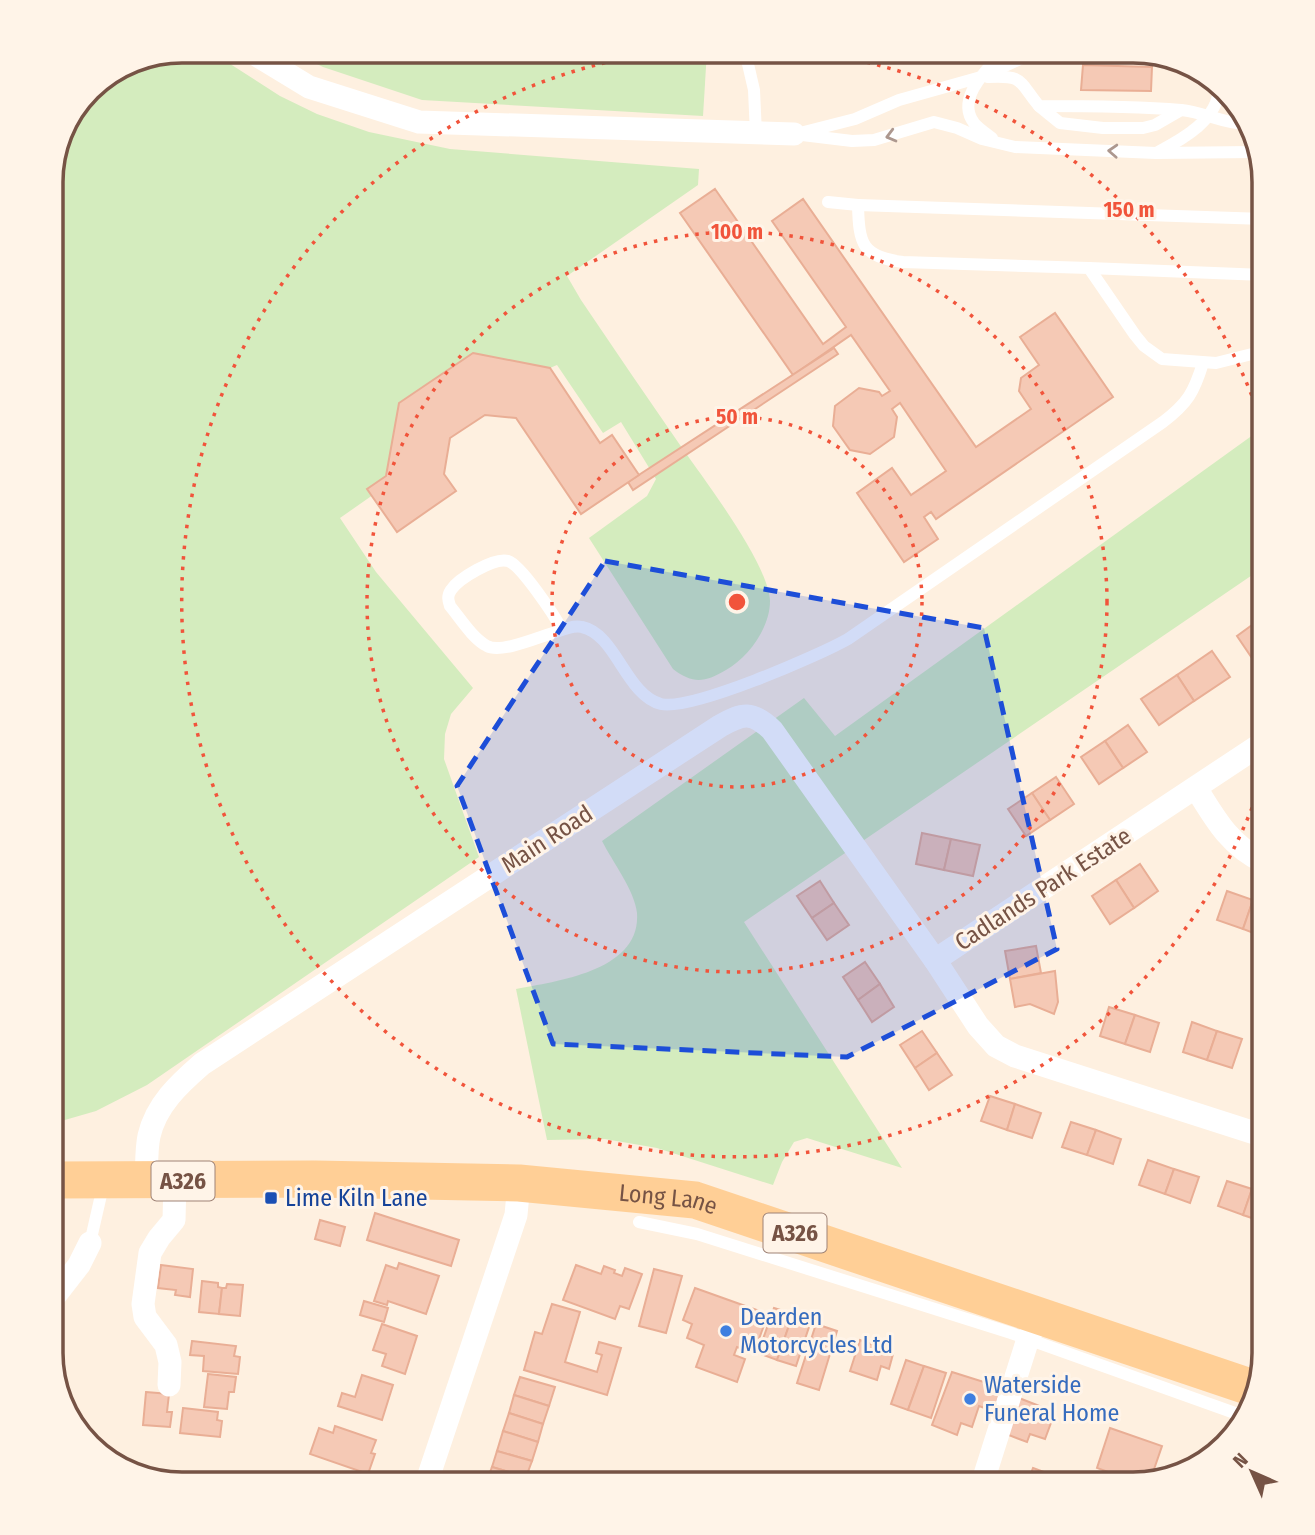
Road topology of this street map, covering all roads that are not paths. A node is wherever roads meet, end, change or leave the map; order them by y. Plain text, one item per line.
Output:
1 (270, 63) edge
2 (748, 63) edge
3 (993, 63) edge
4 (1012, 63) edge
5 (981, 78) junction
6 (1217, 99) edge
7 (1039, 106) junction
8 (1181, 110) junction
9 (1208, 116) junction
10 (1237, 123) edge
11 (756, 134) junction
12 (794, 134) junction
13 (1003, 144) junction
14 (1248, 152) edge
15 (1156, 153) junction
16 (828, 202) dead end
17 (858, 205) junction
18 (1252, 219) edge
19 (1089, 268) junction
20 (1252, 275) edge
21 (1252, 354) edge
22 (1203, 363) junction
23 (562, 630) junction
24 (1252, 750) edge
25 (1196, 788) junction
26 (1252, 856) edge
27 (935, 960) junction
28 (1252, 1132) edge
29 (63, 1180) edge
30 (104, 1181) junction
31 (161, 1181) junction
32 (519, 1183) junction
33 (639, 1222) dead end
34 (90, 1243) joint
35 (63, 1286) edge
36 (1034, 1327) junction
37 (169, 1385) dead end
38 (1247, 1387) edge
39 (1236, 1413) edge
40 (430, 1472) edge
41 (986, 1472) edge

1 - 11 street
2 - 11 lane
3 - 5 lane
4 - 5 lane
5 - 7 lane
5 - 12 lane
5 - 13 lane
6 - 9 lane
7 - 8 lane
7 - 8 lane
8 - 9 lane
9 - 10 lane
9 - 15 lane
11 - 12 street
13 -> 12 lane
15 -> 13 lane
14 - 15 lane
16 - 17 lane
17 - 18 lane
17 - 19 lane
19 - 20 lane
19 - 22 lane
21 - 22 lane
22 - 23 lane
23 - 23 lane
24 - 25 street, Cadlands Park Estate
25 - 26 street
25 - 27 street, Cadlands Park Estate
27 - 28 street, Cadlands Park Estate
27 - 31 street, Main Road
29 - 30 main road, Long Lane / A326
30 - 31 main road, Long Lane / A326
30 - 34 lane
31 - 32 main road, Long Lane / A326
31 - 37 street
32 - 36 main road, Long Lane / A326
32 - 40 street
33 - 36 lane
34 - 35 street
36 - 38 main road, Long Lane / A326
36 - 39 lane
36 - 41 street

